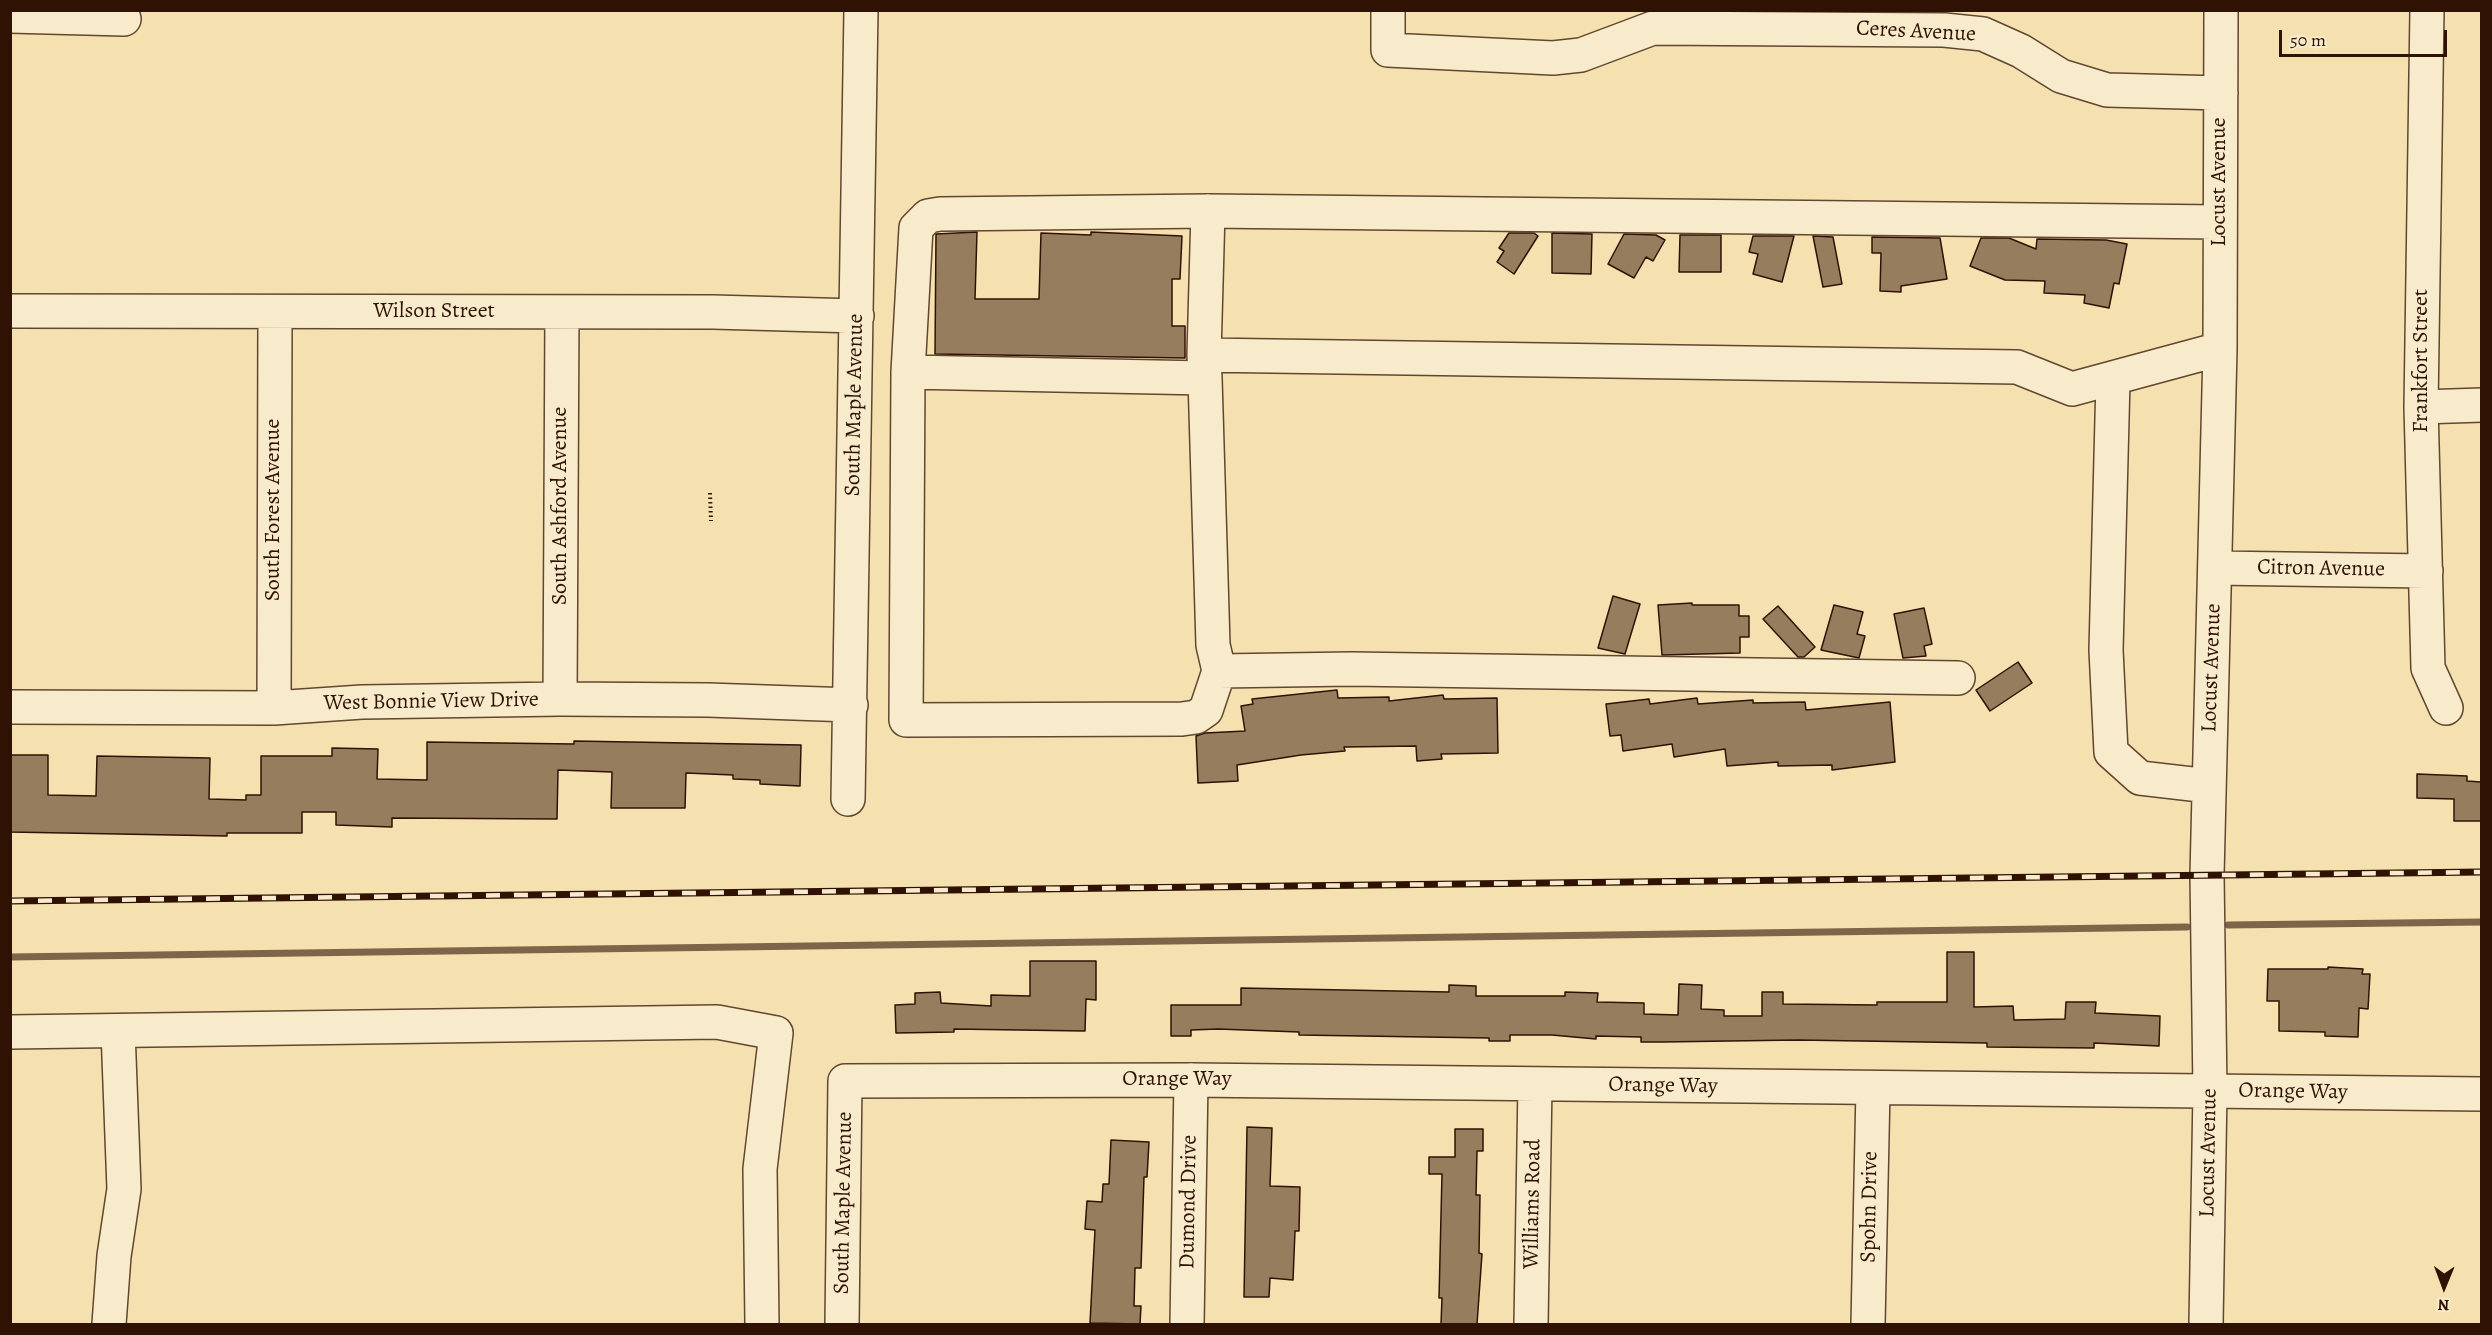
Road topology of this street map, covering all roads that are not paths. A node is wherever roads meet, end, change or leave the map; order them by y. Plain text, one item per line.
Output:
1 (861, 10) edge
2 (1388, 10) edge
3 (2221, 10) edge
4 (2427, 10) edge
5 (10, 16) edge
6 (124, 19) dead end
7 (2221, 93) junction
8 (1208, 211) junction
9 (2220, 222) junction
10 (10, 311) edge
11 (275, 312) junction
12 (562, 312) junction
13 (857, 316) junction
14 (2220, 349) junction
15 (1204, 367) junction
16 (908, 372) junction
17 (2113, 380) junction
18 (2481, 405) edge
19 (2421, 407) junction
20 (2215, 568) junction
21 (2426, 571) junction
22 (1220, 671) junction
23 (1958, 678) dead end
24 (560, 699) junction
25 (851, 705) junction
26 (10, 707) edge
27 (274, 708) junction
28 (2446, 708) dead end
29 (2209, 786) junction
30 (848, 800) dead end
31 (118, 1031) junction
32 (10, 1032) edge
33 (1191, 1080) junction
34 (845, 1081) joint
35 (1535, 1084) junction
36 (1873, 1089) junction
37 (2210, 1091) junction
38 (2481, 1094) edge
39 (109, 1324) edge
40 (762, 1324) edge
41 (842, 1324) edge
42 (1187, 1324) edge
43 (1531, 1324) edge
44 (1868, 1324) edge
45 (2206, 1324) edge

1 - 13 street, South Maple Avenue
2 - 7 street, Ceres Avenue
3 - 7 street, Locust Avenue
4 - 19 street, Frankfort Street
5 - 6 street
7 - 9 street, Locust Avenue
8 - 9 street
8 - 15 street
8 - 16 street
9 - 14 street, Locust Avenue
10 - 11 street, Wilson Street
11 - 12 street, Wilson Street
11 - 27 street, South Forest Avenue
12 - 13 street, Wilson Street
12 - 24 street, South Ashford Avenue
13 - 25 street, South Maple Avenue
14 - 17 street
14 - 20 street, Locust Avenue
15 - 16 street
15 - 17 street
15 - 22 street
16 - 22 street
17 - 29 street
18 - 19 street
19 - 21 street, Frankfort Street
20 - 21 street, Citron Avenue
20 - 29 street, Locust Avenue
21 - 28 street, Frankfort Street
22 - 23 street
24 - 25 street, West Bonnie View Drive
24 - 27 street, West Bonnie View Drive
25 - 30 street, South Maple Avenue
26 - 27 street, West Bonnie View Drive
29 - 37 street, Locust Avenue
31 - 32 street
31 - 39 street
31 - 40 street
33 - 34 street, Orange Way
33 - 35 street, Orange Way
33 - 42 street, Dumond Drive
34 - 41 street, South Maple Avenue
35 - 36 street, Orange Way
35 - 43 street, Williams Road
36 - 37 street, Orange Way
36 - 44 street, Spohn Drive
37 - 38 street, Orange Way
37 - 45 street, Locust Avenue

